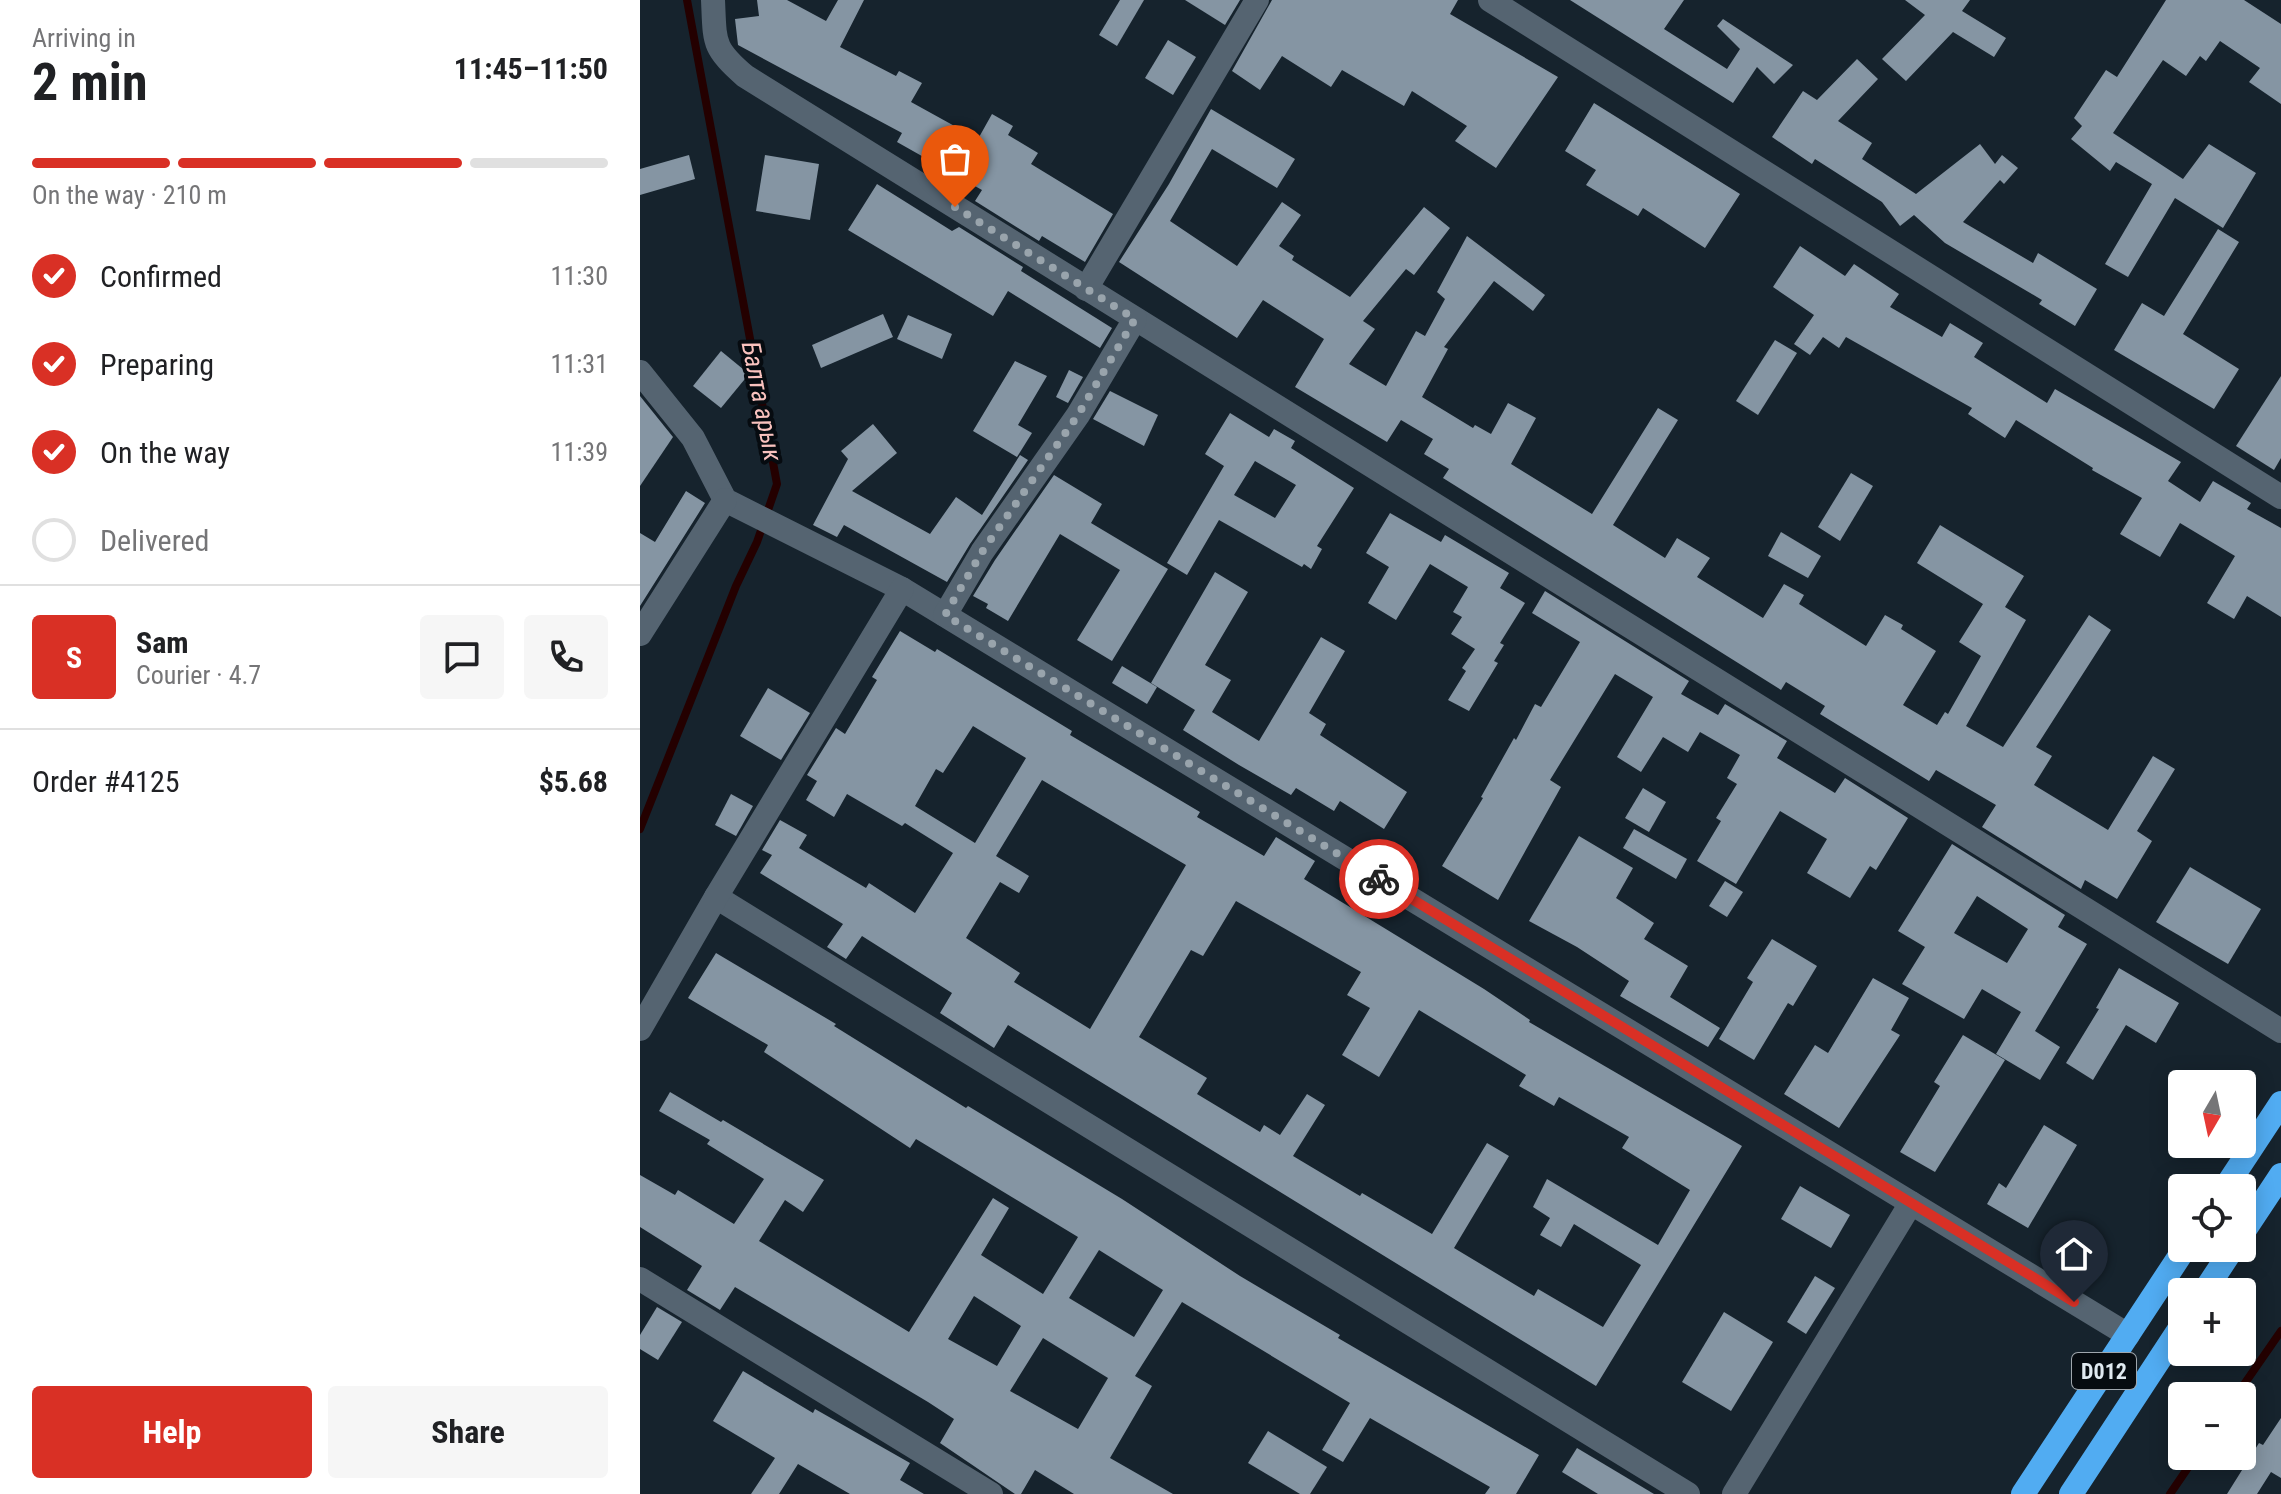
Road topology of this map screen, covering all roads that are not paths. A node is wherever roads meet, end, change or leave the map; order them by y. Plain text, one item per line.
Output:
1 (713, 0) edge
2 (1257, 0) edge
3 (1490, 0) edge
4 (1086, 289) junction
5 (1135, 319) junction
6 (640, 372) edge
7 (2281, 497) edge
8 (725, 500) junction
9 (902, 589) junction
10 (945, 615) junction
11 (640, 634) edge
12 (716, 897) junction
13 (640, 1029) edge
14 (2281, 1031) edge
15 (2281, 1103) edge
16 (2234, 1174) edge
17 (2281, 1175) edge
18 (1911, 1203) junction
19 (2256, 1213) edge
20 (2176, 1262) edge
21 (640, 1279) edge
22 (2128, 1335) junction
23 (2168, 1346) edge
24 (991, 1494) edge
25 (1688, 1494) edge
26 (1734, 1494) edge
27 (2023, 1494) edge
28 (2071, 1494) edge

1 - 4 street
2 - 4 street
3 - 7 street
4 - 5 street
5 - 10 street
5 - 14 street
6 - 8 street
8 - 9 street
8 - 11 street
9 - 10 street
9 - 12 street
10 - 18 street
12 - 13 street
12 - 25 street
15 - 16 highway
17 - 19 highway
18 - 22 street
18 - 26 street
20 - 22 highway, D012
21 - 24 street
22 - 27 highway, D012
23 - 28 highway, D012

